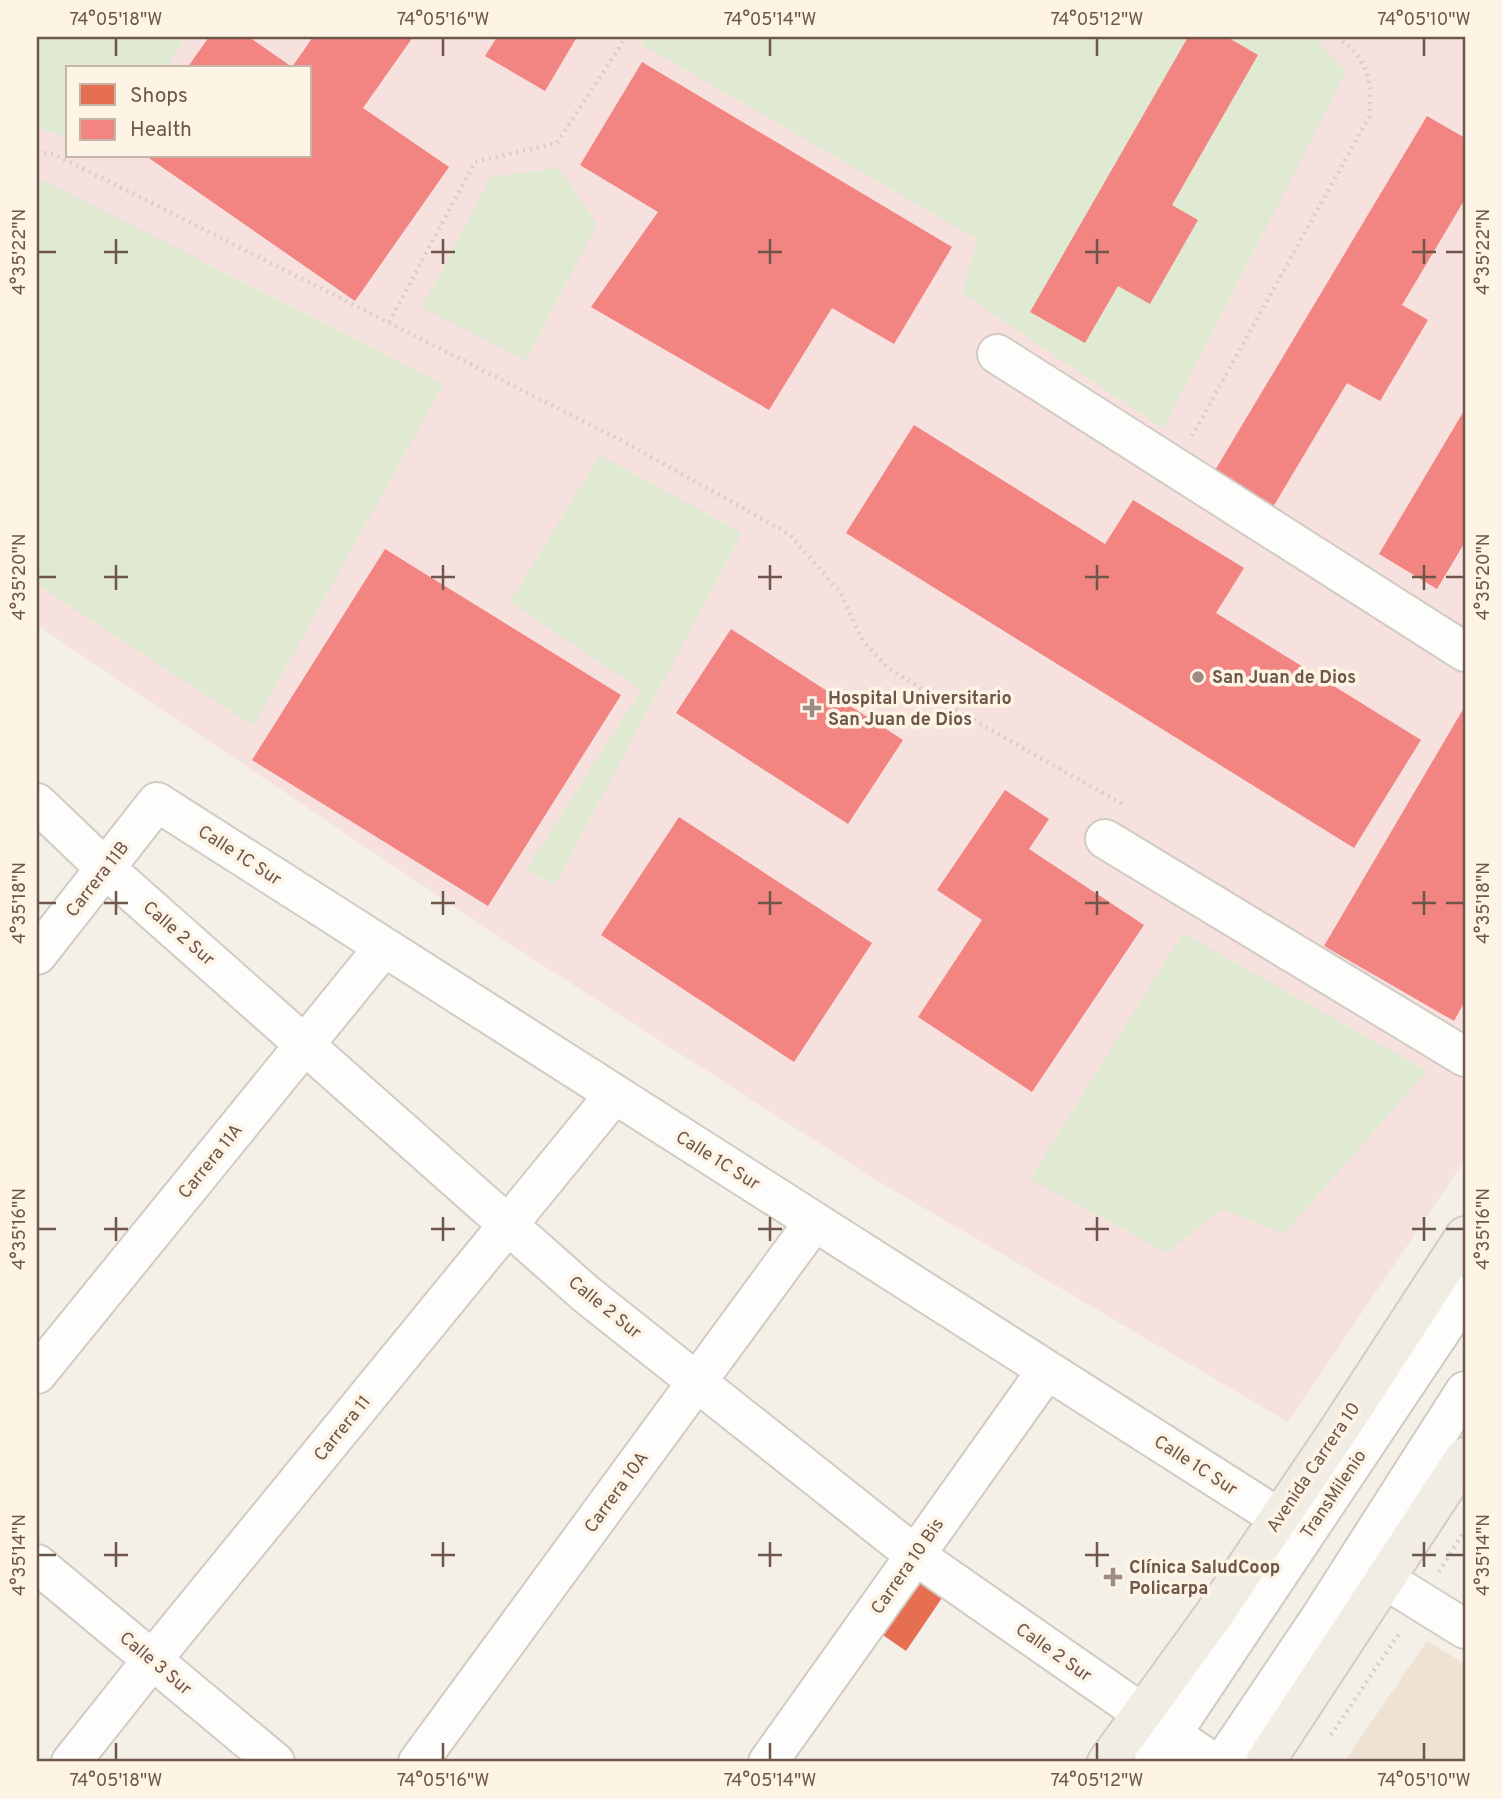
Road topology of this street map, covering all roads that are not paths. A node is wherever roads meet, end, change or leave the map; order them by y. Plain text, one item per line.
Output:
1 (997, 354) dead end
2 (1465, 652) edge
3 (157, 802) joint
4 (37, 803) edge
5 (1105, 839) road end
6 (105, 868) junction
7 (384, 947) junction
8 (37, 955) edge
9 (305, 1045) junction
10 (1463, 1052) edge
11 (614, 1094) junction
12 (814, 1222) junction
13 (508, 1224) junction
14 (1465, 1236) edge
15 (1465, 1295) edge
16 (1047, 1370) junction
17 (37, 1374) edge
18 (697, 1381) junction
19 (1465, 1391) edge
20 (1465, 1457) edge
21 (1279, 1518) junction
22 (915, 1555) junction
23 (37, 1563) edge
24 (1386, 1580) junction
25 (1465, 1629) edge
26 (152, 1660) junction
27 (1155, 1737) edge
28 (71, 1762) edge
29 (275, 1762) edge
30 (418, 1762) edge
31 (768, 1762) edge
32 (1107, 1762) edge
33 (1212, 1762) edge
34 (1223, 1762) edge
35 (1265, 1762) edge

1 - 2 street
3 - 6 street, Carrera 11B
3 - 7 street, Calle 1C Sur
4 - 6 street, Calle 2 Sur
5 - 10 street
6 - 8 street, Carrera 11B
6 - 9 street, Calle 2 Sur
7 - 9 street, Carrera 11A
7 - 11 street, Calle 1C Sur
9 - 13 street, Calle 2 Sur
9 - 17 street, Carrera 11A
11 - 12 street, Calle 1C Sur
11 - 13 street, Carrera 11
12 - 16 street, Calle 1C Sur
12 - 18 street, Carrera 10A
13 - 18 street, Calle 2 Sur
13 - 26 street, Carrera 11
14 - 21 main road, Avenida Carrera 10
15 - 27 street, TransMilenio
16 - 21 street, Calle 1C Sur
16 - 22 street, Carrera 10 Bis
18 - 22 street, Calle 2 Sur
18 - 30 street, Carrera 10A
19 - 34 street
20 - 24 main road
21 - 27 main road, Avenida Carrera 10
22 - 27 street, Calle 2 Sur
22 - 31 street, Carrera 10 Bis
23 - 26 street, Calle 3 Sur
24 - 25 street
24 - 35 main road
26 - 28 street, Carrera 11
26 - 29 street, Calle 3 Sur
27 - 32 main road, Avenida Carrera 10
27 - 33 street, Calle 2 Sur

